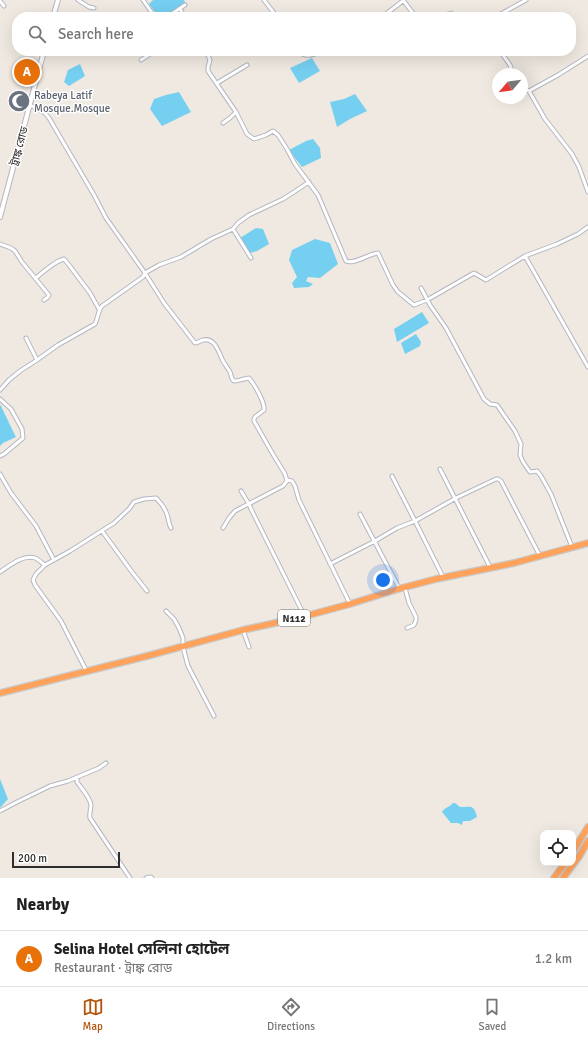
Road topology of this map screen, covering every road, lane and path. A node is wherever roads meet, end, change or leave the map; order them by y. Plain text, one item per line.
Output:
1 (0, 0) edge
2 (58, 0) edge
3 (78, 0) edge
4 (143, 0) edge
5 (264, 0) edge
6 (404, 0) edge
7 (526, 0) edge
8 (185, 5) dead end
9 (4, 6) dead end
10 (94, 8) dead end
11 (180, 9) junction
12 (55, 12) edge
13 (151, 12) edge
14 (175, 12) edge
15 (182, 12) edge
16 (273, 12) edge
17 (388, 12) edge
18 (412, 12) edge
19 (503, 12) edge
20 (43, 56) edge
21 (147, 56) edge
22 (208, 56) edge
23 (504, 56) edge
24 (588, 56) edge
25 (141, 60) dead end
26 (247, 64) dead end
27 (511, 68) edge
28 (217, 83) junction
29 (529, 91) joint
30 (30, 105) junction
31 (236, 112) junction
32 (223, 123) dead end
33 (309, 182) junction
34 (588, 192) edge
35 (0, 217) edge
36 (588, 227) edge
37 (233, 229) junction
38 (0, 244) edge
39 (525, 256) junction
40 (251, 258) dead end
41 (145, 273) junction
42 (36, 278) junction
43 (421, 288) dead end
44 (44, 300) dead end
45 (427, 300) junction
46 (100, 309) junction
47 (26, 338) dead end
48 (37, 360) junction
49 (588, 367) edge
50 (0, 390) edge
51 (0, 399) edge
52 (0, 456) edge
53 (440, 469) dead end
54 (0, 474) edge
55 (392, 476) dead end
56 (287, 480) junction
57 (241, 491) dead end
58 (456, 498) junction
59 (249, 504) junction
60 (360, 514) dead end
61 (415, 520) junction
62 (171, 528) dead end
63 (223, 528) dead end
64 (102, 531) junction
65 (375, 541) junction
66 (588, 543) edge
67 (572, 547) junction
68 (540, 556) junction
69 (54, 560) junction
70 (330, 564) junction
71 (45, 565) junction
72 (490, 567) junction
73 (0, 572) edge
74 (443, 577) junction
75 (405, 588) junction
76 (398, 589) junction
77 (147, 591) dead end
78 (350, 604) junction
79 (166, 611) dead end
80 (302, 617) junction
81 (407, 628) dead end
82 (243, 630) junction
83 (183, 647) junction
84 (249, 647) dead end
85 (87, 672) junction
86 (0, 693) edge
87 (214, 716) dead end
88 (106, 763) dead end
89 (78, 777) junction
90 (0, 811) edge
91 (588, 827) edge
92 (588, 841) edge
93 (576, 846) edge
94 (563, 866) edge
95 (130, 878) edge
96 (146, 878) edge
97 (152, 878) edge
98 (554, 878) edge
99 (563, 878) edge

1 - 9 street
2 - 12 main road
3 - 10 street
4 - 13 street
5 - 16 street
6 - 17 street
6 - 18 street
7 - 19 street
8 - 11 street
11 - 14 street
11 - 15 street
20 - 30 main road, ট্রাঙ্ক রোড
21 - 25 street
22 - 28 street
23 - 27 street
24 - 29 street
26 - 28 street
28 - 31 street
29 - 34 street
30 - 35 main road, ট্রাঙ্ক রোড
30 - 41 street
31 - 32 street
31 - 33 street
33 - 37 street
33 - 45 street
36 - 39 street
37 - 40 street
37 - 41 street
38 - 42 street
39 - 45 street
39 - 49 street
41 - 46 street
41 - 56 street
42 - 44 street
42 - 46 street
43 - 45 street
45 - 67 street
46 - 48 street
47 - 48 street
48 - 50 street
51 - 52 street
53 - 58 street
54 - 69 street
55 - 61 street
56 - 59 street
56 - 70 street
57 - 59 street
58 - 61 street
58 - 68 street
58 - 72 street
59 - 63 street
59 - 80 street
60 - 65 street
61 - 65 street
61 - 74 street
62 - 64 street
64 - 69 street
64 - 77 street
65 - 70 street
65 - 76 street
66 - 67 highway, N112
67 - 68 highway, N112
68 - 72 highway, N112
69 - 71 street
70 - 78 street
71 - 73 street
71 - 85 street
72 - 74 highway, N112
74 - 75 highway, N112
75 - 76 highway, N112
75 - 81 street
76 - 78 highway, N112
78 - 80 highway, N112
79 - 83 street
80 - 82 highway, N112
82 - 83 highway, N112
82 - 84 street
83 - 85 highway, N112
83 - 87 street
85 - 86 highway, N112
88 - 89 street
89 - 90 street
89 - 95 street
91 - 93 highway
92 - 99 highway
94 - 98 highway
96 - 97 street

